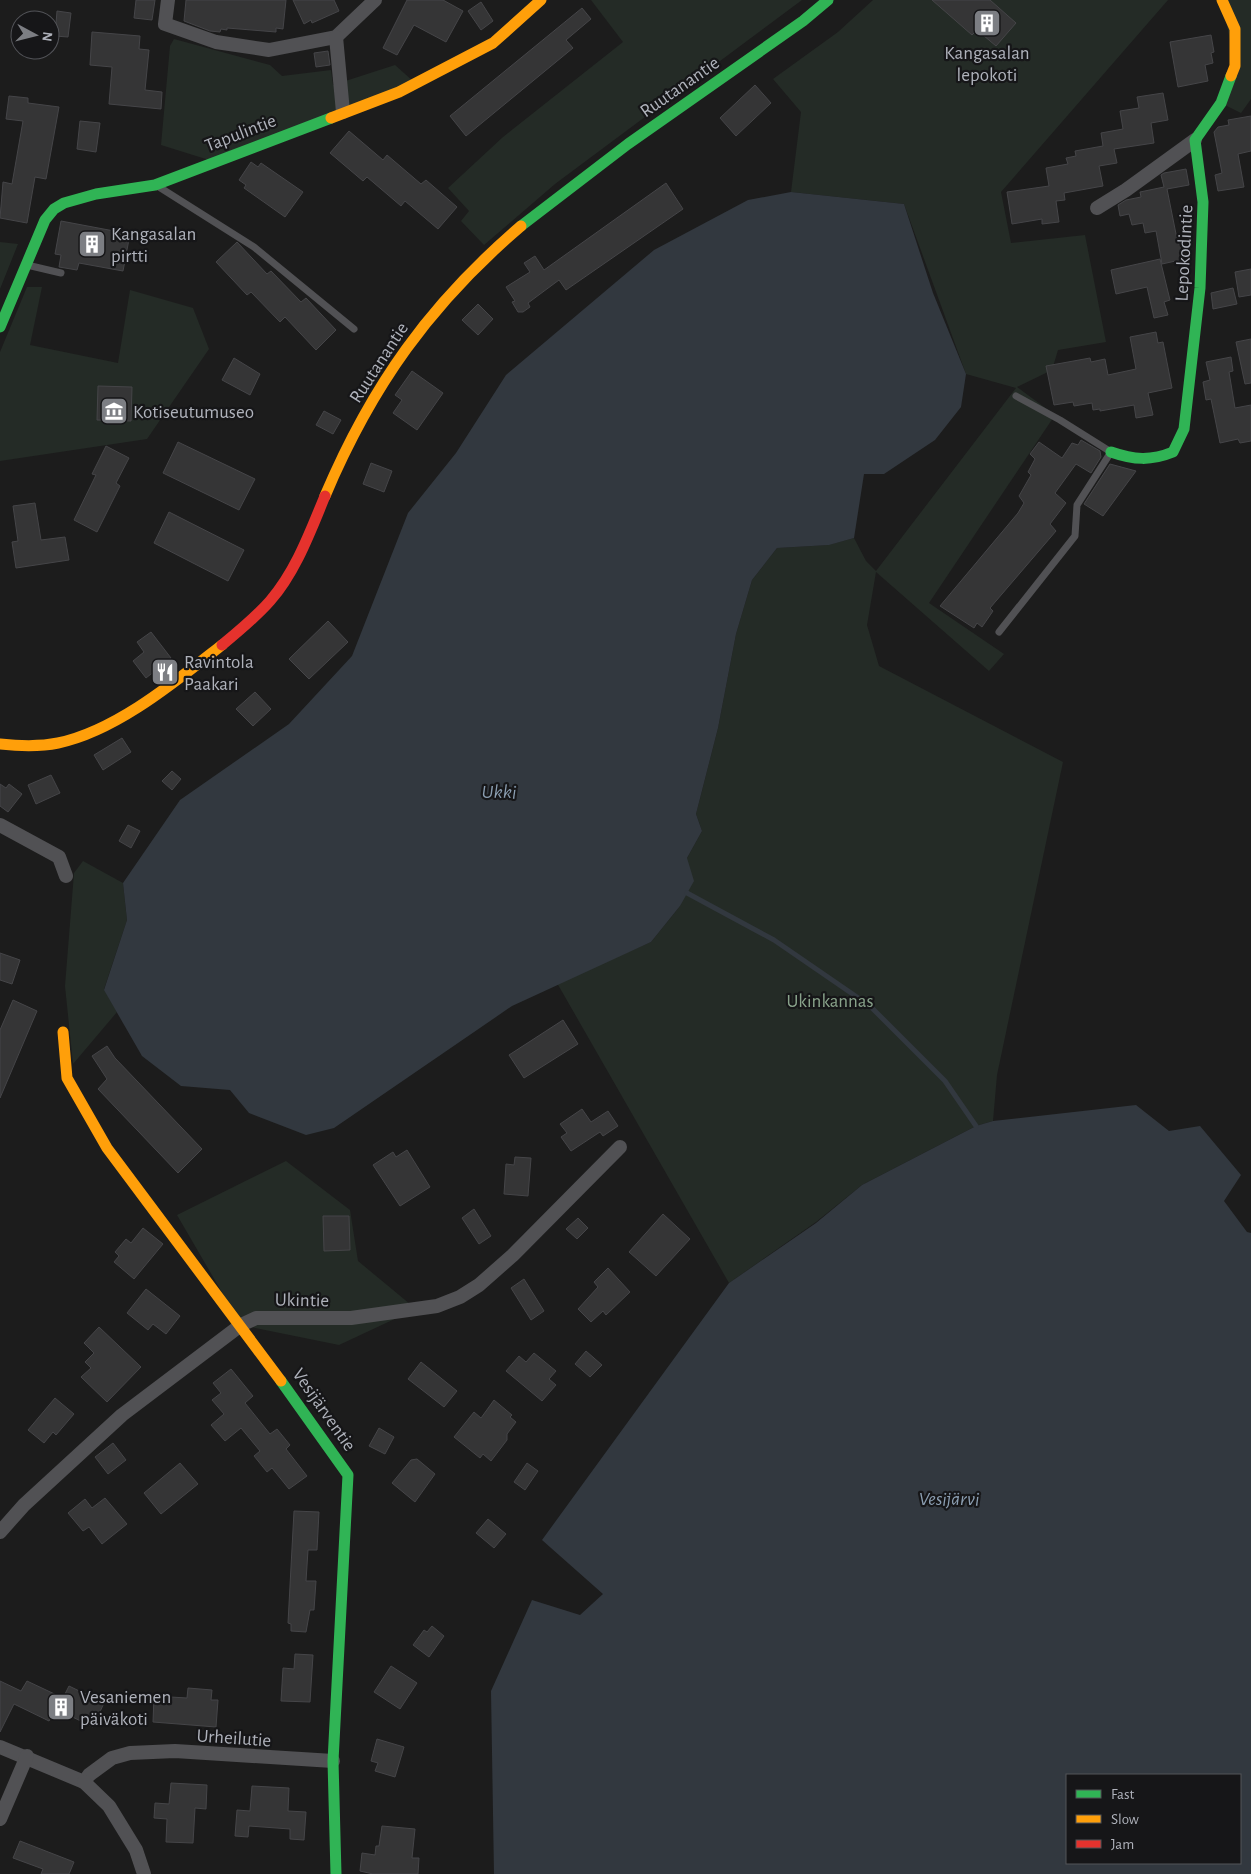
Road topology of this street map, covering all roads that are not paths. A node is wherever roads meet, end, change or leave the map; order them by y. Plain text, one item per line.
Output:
1 (168, 0) edge
2 (375, 0) edge
3 (541, 0) edge
4 (828, 0) edge
5 (1222, 0) edge
6 (336, 37) junction
7 (343, 112) junction
8 (1195, 140) junction
9 (155, 185) junction
10 (1097, 208) dead end
11 (27, 265) junction
12 (61, 273) dead end
13 (0, 327) edge
14 (354, 329) dead end
15 (1016, 396) dead end
16 (1111, 452) junction
17 (999, 632) dead end
18 (0, 744) edge
19 (0, 825) edge
20 (66, 876) dead end
21 (63, 1032) dead end
22 (620, 1147) dead end
23 (241, 1325) junction
24 (0, 1532) edge
25 (0, 1747) edge
26 (27, 1756) junction
27 (333, 1761) junction
28 (84, 1782) junction
29 (0, 1819) edge
30 (144, 1874) edge
31 (336, 1874) edge

1 - 6 street
2 - 6 street
3 - 7 street, Tapulintie
4 - 18 street, Ruutanantie
5 - 8 street
6 - 7 street
7 - 9 street, Tapulintie
8 - 10 street
8 - 16 street, Lepokodintie
9 - 11 street, Tapulintie
9 - 14 lane
11 - 12 lane
11 - 13 street, Tapulintie
15 - 16 lane
16 - 17 lane
19 - 20 street
21 - 23 street, Vesijärventie
22 - 23 street, Ukintie
23 - 24 street, Ukintie
23 - 27 street, Vesijärventie
25 - 26 street
26 - 28 street
26 - 29 street
27 - 28 street, Urheilutie
27 - 31 street, Vesijärventie
28 - 30 street

